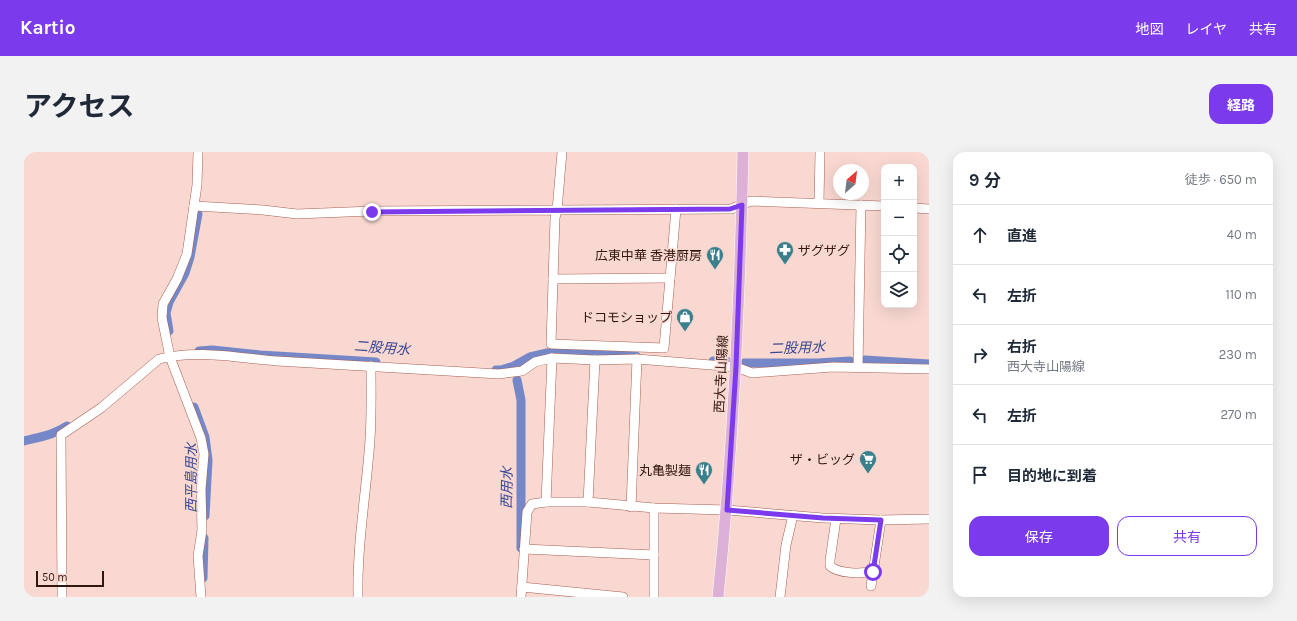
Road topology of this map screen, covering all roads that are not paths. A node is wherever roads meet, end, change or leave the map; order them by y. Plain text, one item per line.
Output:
1 (198, 152) edge
2 (562, 152) edge
3 (743, 152) edge
4 (820, 152) edge
5 (819, 203) junction
6 (742, 205) junction
7 (861, 205) junction
8 (194, 206) junction
9 (881, 206) edge
10 (676, 208) junction
11 (917, 208) edge
12 (929, 209) edge
13 (557, 210) junction
14 (670, 278) junction
15 (553, 279) junction
16 (170, 357) junction
17 (552, 358) junction
18 (637, 359) junction
19 (595, 360) junction
20 (371, 366) junction
21 (736, 367) junction
22 (858, 367) junction
23 (929, 369) edge
24 (546, 502) junction
25 (588, 502) junction
26 (631, 507) junction
27 (654, 508) junction
28 (727, 510) junction
29 (793, 516) junction
30 (836, 519) junction
31 (929, 519) edge
32 (881, 520) junction
33 (524, 549) junction
34 (654, 555) junction
35 (873, 572) junction
36 (871, 586) dead end
37 (522, 587) junction
38 (62, 597) edge
39 (201, 597) edge
40 (358, 597) edge
41 (521, 597) edge
42 (623, 597) edge
43 (654, 597) edge
44 (718, 597) edge
45 (780, 597) edge

1 - 8 street
2 - 13 street
3 - 6 main road, 西大寺山陽線
4 - 5 street
5 - 6 street
5 - 7 street
6 - 10 street
6 - 21 main road, 西大寺山陽線
7 - 9 street
7 - 22 street
8 - 13 street
8 - 16 street
10 - 13 street
10 - 14 street
11 - 12 street
13 - 15 street
14 - 15 street
14 - 15 street
16 - 20 street
16 - 38 street
16 - 39 street
17 - 19 street
17 - 20 street
17 - 24 street
18 - 19 street
18 - 21 street
18 - 26 street
19 - 25 street
20 - 40 street
21 - 22 street
21 - 28 main road, 西大寺山陽線
22 - 23 street
24 - 25 street
24 - 33 street
25 - 26 street
26 - 27 street
27 - 28 street
27 - 34 street
28 - 29 street
28 - 44 main road, 西大寺山陽線
29 - 30 street
29 - 45 street
30 - 32 street
30 - 35 street
31 - 32 street
32 - 35 street
33 - 34 street
33 - 37 street
34 - 43 street
35 - 36 street
37 - 41 street
37 - 42 street

